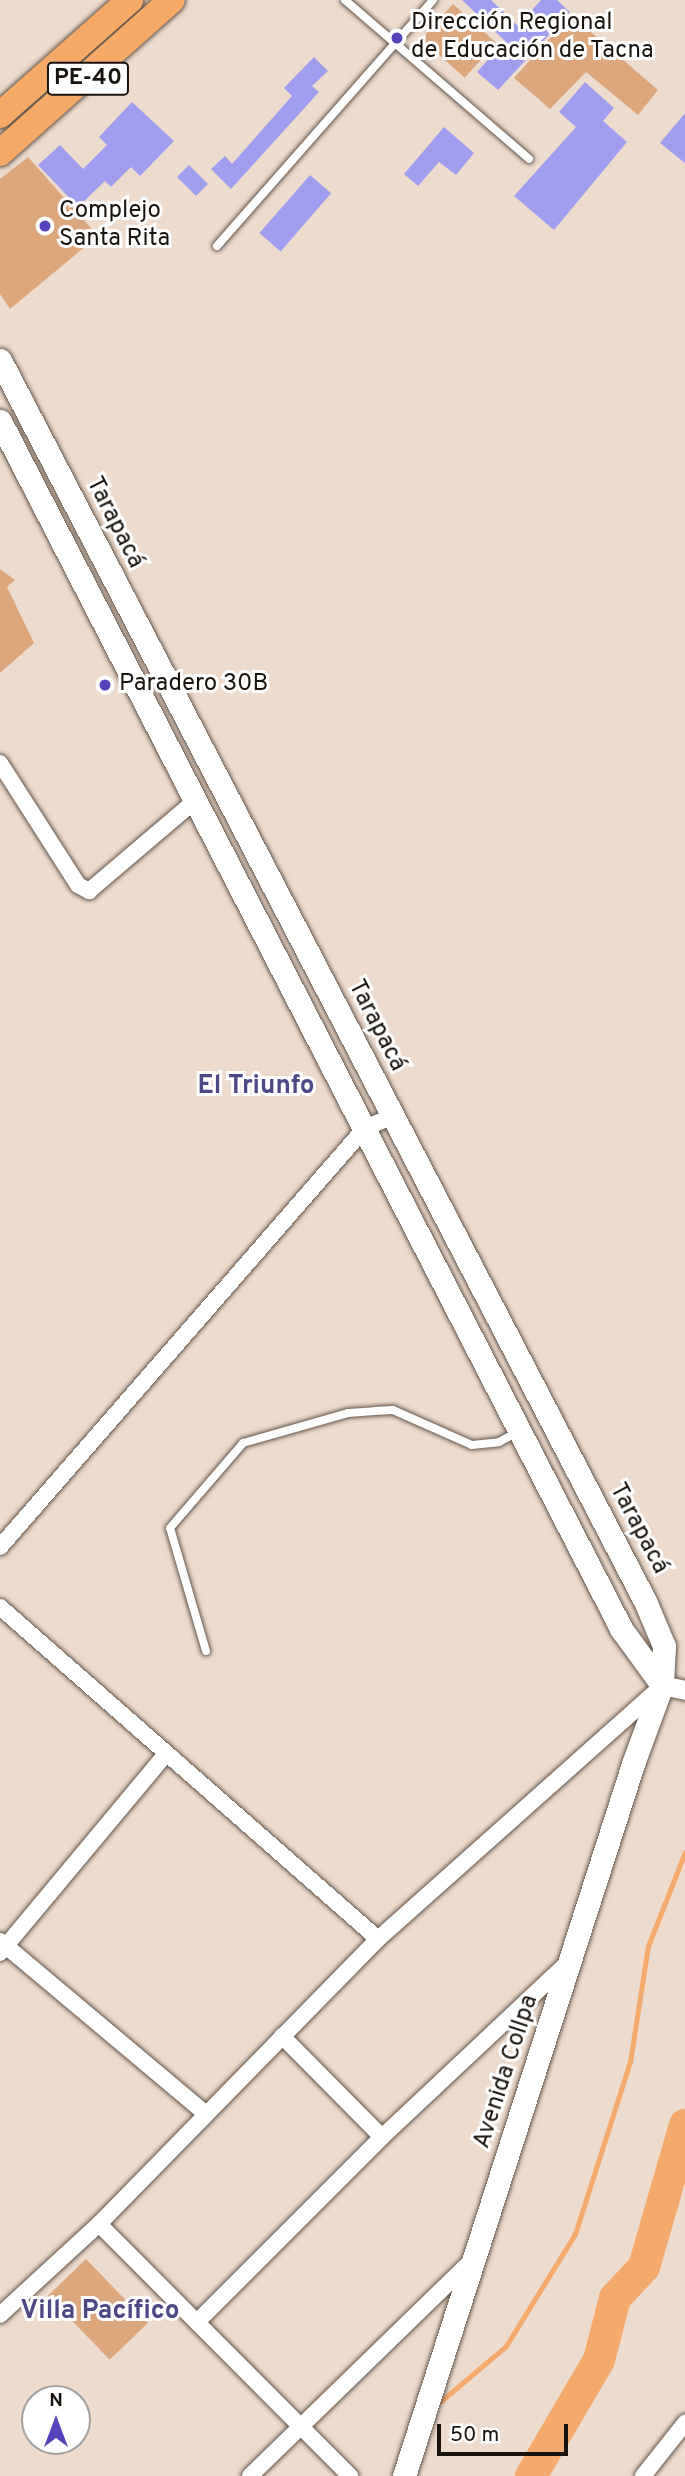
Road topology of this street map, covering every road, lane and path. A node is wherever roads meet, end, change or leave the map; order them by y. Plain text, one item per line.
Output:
1 (130, 0) edge
2 (345, 0) edge
3 (433, 0) edge
4 (157, 5) edge
5 (395, 43) junction
6 (0, 115) edge
7 (0, 153) edge
8 (529, 159) dead end
9 (217, 246) dead end
10 (0, 360) edge
11 (0, 421) edge
12 (142, 633) junction
13 (117, 646) junction
14 (0, 763) edge
15 (196, 800) junction
16 (236, 815) junction
17 (210, 828) junction
18 (307, 952) junction
19 (281, 966) junction
20 (393, 1116) junction
21 (365, 1128) junction
22 (549, 1416) junction
23 (520, 1431) junction
24 (0, 1547) edge
25 (0, 1607) edge
26 (206, 1651) dead end
27 (674, 1688) edge
28 (166, 1754) junction
29 (378, 1939) junction
30 (2, 1947) edge
31 (573, 1958) junction
32 (282, 2036) junction
33 (205, 2113) junction
34 (382, 2137) junction
35 (99, 2224) junction
36 (474, 2258) junction
37 (4, 2304) edge
38 (197, 2322) junction
39 (685, 2423) edge
40 (301, 2425) junction
41 (250, 2476) edge
42 (350, 2476) edge
43 (404, 2476) edge
44 (643, 2476) edge

1 - 6 highway, PE-40
2 - 5 lane
3 - 5 lane
4 - 7 highway, PE-40
5 - 8 lane
5 - 9 lane
10 - 12 main road, Tarapacá
11 - 13 main road
12 - 13 main road
12 - 16 main road, Tarapacá
13 - 15 main road
14 - 15 street
15 - 17 main road
16 - 17 main road
16 - 18 main road, Tarapacá
17 - 19 main road
18 - 19 main road
18 - 20 main road, Tarapacá
19 - 21 main road
20 - 21 street
20 - 22 main road, Tarapacá
21 - 23 main road
21 - 24 street
22 - 23 main road
22 - 27 main road, Tarapacá
23 - 26 lane
23 - 27 main road
25 - 28 street
27 - 29 street
27 - 31 main road, Avenida Collpa
28 - 29 street
28 - 30 street
29 - 32 street
30 - 33 street
31 - 34 street
31 - 36 main road, Avenida Collpa
32 - 33 street
32 - 34 street
33 - 35 street
34 - 38 street
35 - 37 street
35 - 38 street
36 - 40 street
36 - 43 main road, Avenida Collpa
38 - 40 street
39 - 44 street
40 - 41 street
40 - 42 street

